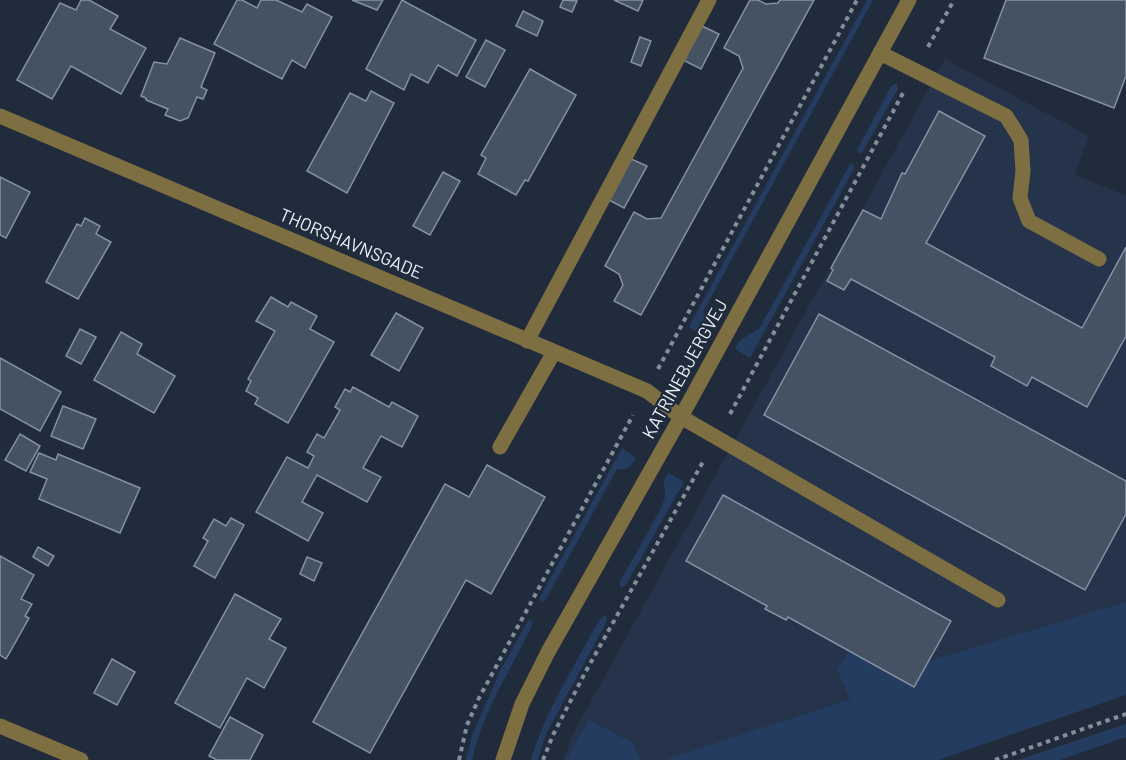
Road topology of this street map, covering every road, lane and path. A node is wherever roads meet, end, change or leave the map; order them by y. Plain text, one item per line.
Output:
1 (709, 0) edge
2 (909, 0) edge
3 (954, 0) edge
4 (880, 53) junction
5 (915, 71) junction
6 (0, 116) edge
7 (1099, 259) dead end
8 (527, 341) junction
9 (554, 352) junction
10 (681, 417) junction
11 (717, 437) junction
12 (500, 447) dead end
13 (998, 600) dead end
14 (1126, 714) edge
15 (0, 726) edge
16 (81, 760) edge
17 (503, 760) edge
18 (543, 760) edge
19 (995, 760) edge

1 - 8 street
2 - 4 street, KATRINEBJERGVEJ
3 - 5 path
4 - 5 street
4 - 10 street, KATRINEBJERGVEJ
5 - 7 street
5 - 11 path
6 - 8 street, THORSHAVNSGADE
8 - 9 street, THORSHAVNSGADE
9 - 10 street, THORSHAVNSGADE
9 - 12 street
10 - 11 street, THORSHAVNSGADE
10 - 17 street, KATRINEBJERGVEJ
11 - 13 street, THORSHAVNSGADE
11 - 18 path
14 - 19 path
15 - 16 street

